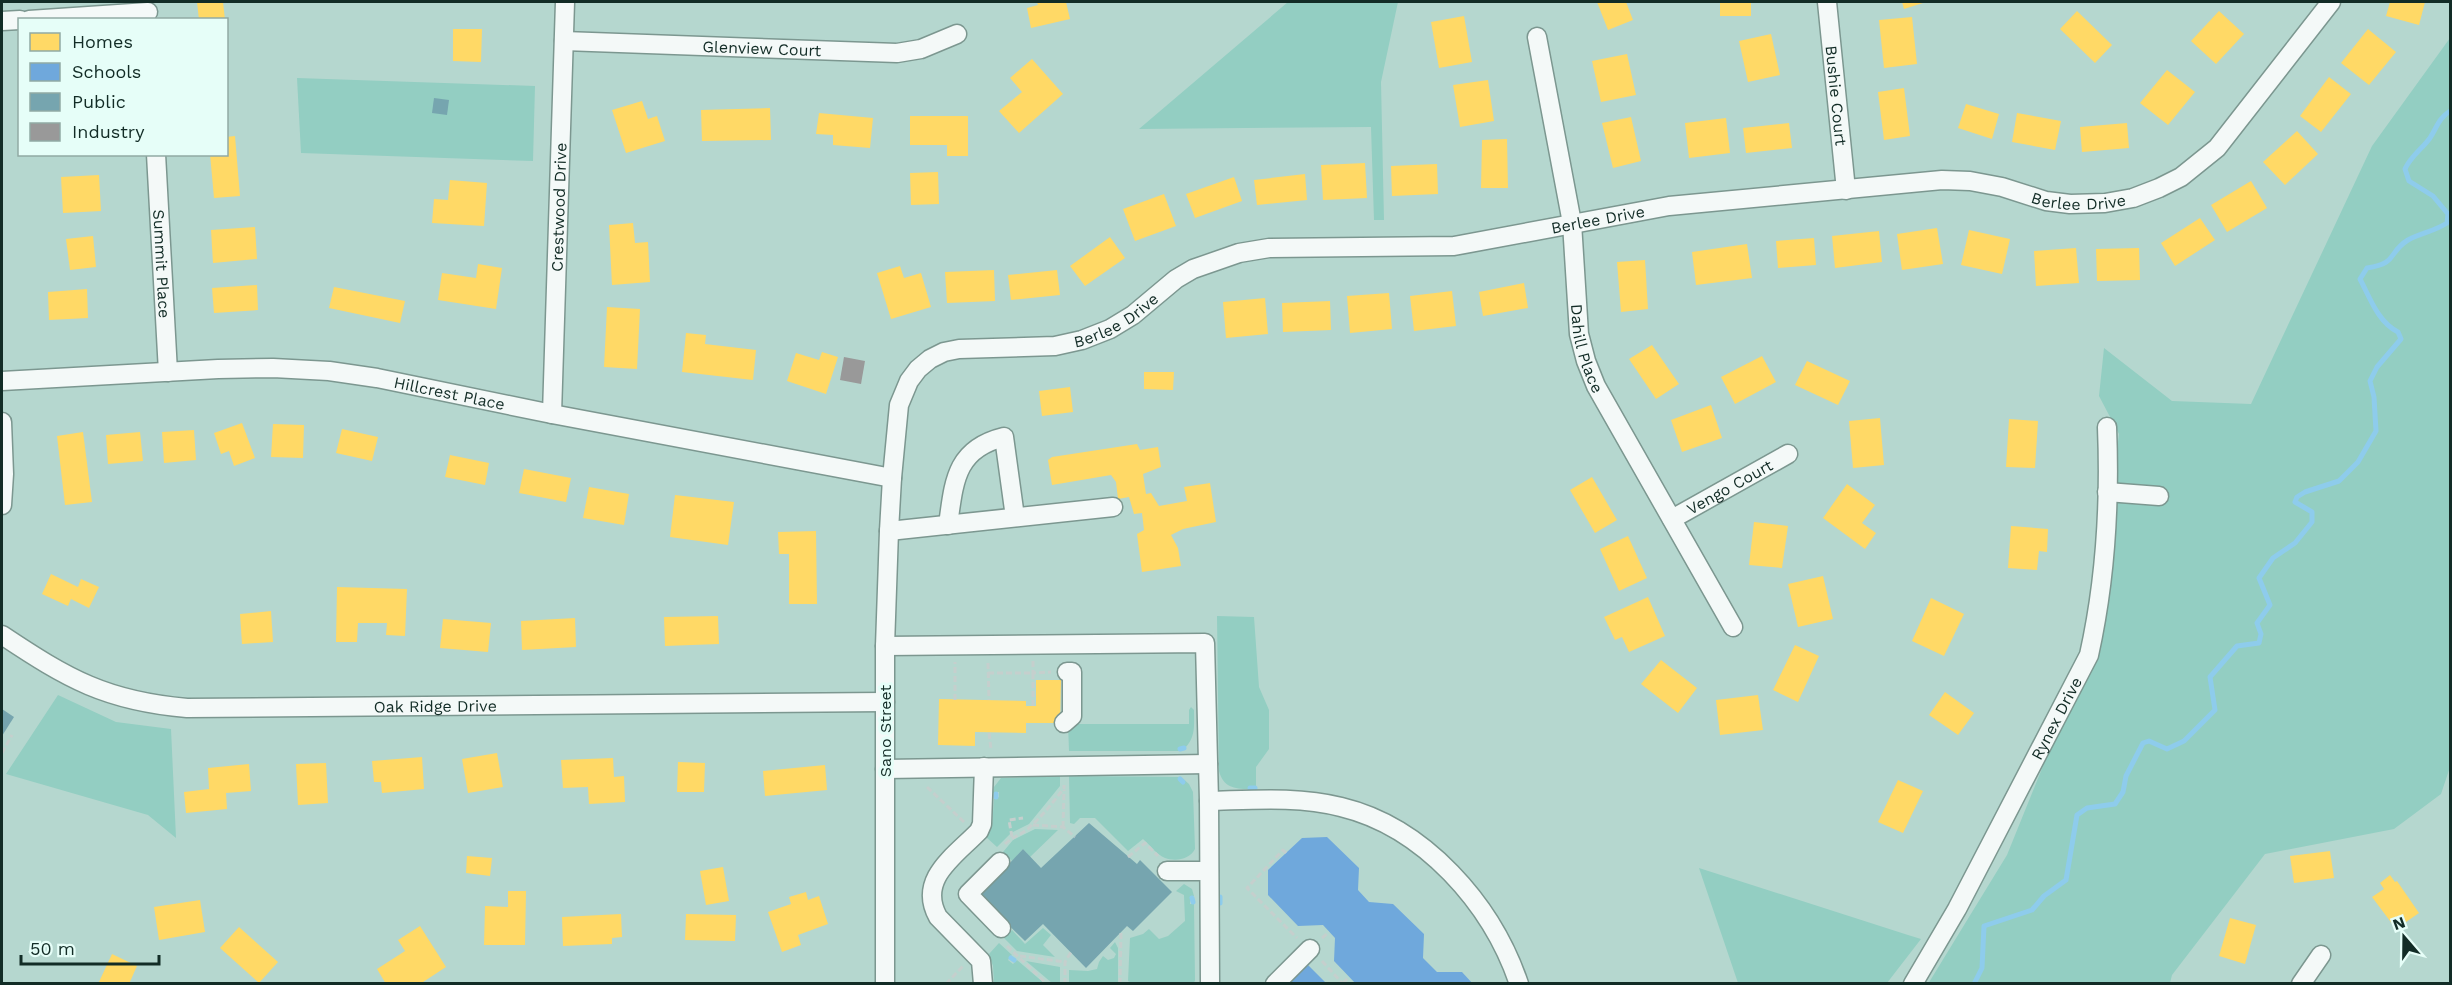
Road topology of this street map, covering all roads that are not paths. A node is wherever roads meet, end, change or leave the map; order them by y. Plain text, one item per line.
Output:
1 (565, 2) edge
2 (1827, 2) edge
3 (2331, 2) edge
4 (148, 11) edge
5 (55, 18) edge
6 (18, 20) edge
7 (2, 21) edge
8 (957, 34) dead end
9 (1537, 37) dead end
10 (564, 41) junction
11 (156, 156) edge
12 (1846, 190) junction
13 (1572, 223) junction
14 (168, 372) junction
15 (2, 381) edge
16 (552, 414) junction
17 (2, 422) edge
18 (2107, 427) dead end
19 (1788, 454) dead end
20 (892, 478) junction
21 (2107, 492) junction
22 (2158, 496) dead end
23 (2, 505) edge
24 (1113, 507) dead end
25 (1015, 517) junction
26 (1672, 519) junction
27 (948, 525) junction
28 (889, 531) junction
29 (1733, 627) dead end
30 (2, 635) edge
31 (885, 646) junction
32 (1067, 672) dead end
33 (885, 702) junction
34 (1065, 723) dead end
35 (987, 761) junction
36 (1208, 764) junction
37 (885, 769) junction
38 (1209, 801) junction
39 (1000, 856) road end
40 (1167, 870) dead end
41 (1209, 872) junction
42 (1001, 928) dead end
43 (1310, 949) road end
44 (2321, 955) dead end
45 (885, 984) edge
46 (983, 984) edge
47 (1210, 984) edge
48 (1275, 984) edge
49 (1519, 984) edge
50 (1913, 984) edge
51 (2301, 984) edge

1 - 10 street, Crestwood Drive
2 - 12 street, Bushie Court
3 - 12 street, Berlee Drive
4 - 5 street
6 - 7 street
8 - 10 street, Glenview Court
9 - 13 street, Dahill Place
10 - 16 street, Crestwood Drive
11 - 14 street, Summit Place
12 - 13 street, Berlee Drive
13 - 20 street, Berlee Drive
13 - 26 street, Dahill Place
14 - 15 street, Hillcrest Place
14 - 16 street, Hillcrest Place
16 - 20 street, Hillcrest Place
17 - 23 street
18 - 21 street, Rynex Drive
19 - 26 street, Vengo Court
20 - 28 street, Sano Street
21 - 22 street
21 - 50 street, Rynex Drive
24 - 25 street
25 - 27 street
25 - 27 street
26 - 29 street, Dahill Place
27 - 28 street
28 - 31 street, Sano Street
30 - 33 street, Oak Ridge Drive
31 - 33 street, Sano Street
31 - 36 street
32 - 34 street
33 - 37 street, Sano Street
35 - 36 street
35 - 37 street
35 - 46 street
36 - 38 street
37 - 45 street, Sano Street
38 - 41 street
38 - 49 street
39 - 42 street
40 - 41 street
41 - 47 street
43 - 48 street
44 - 51 street

